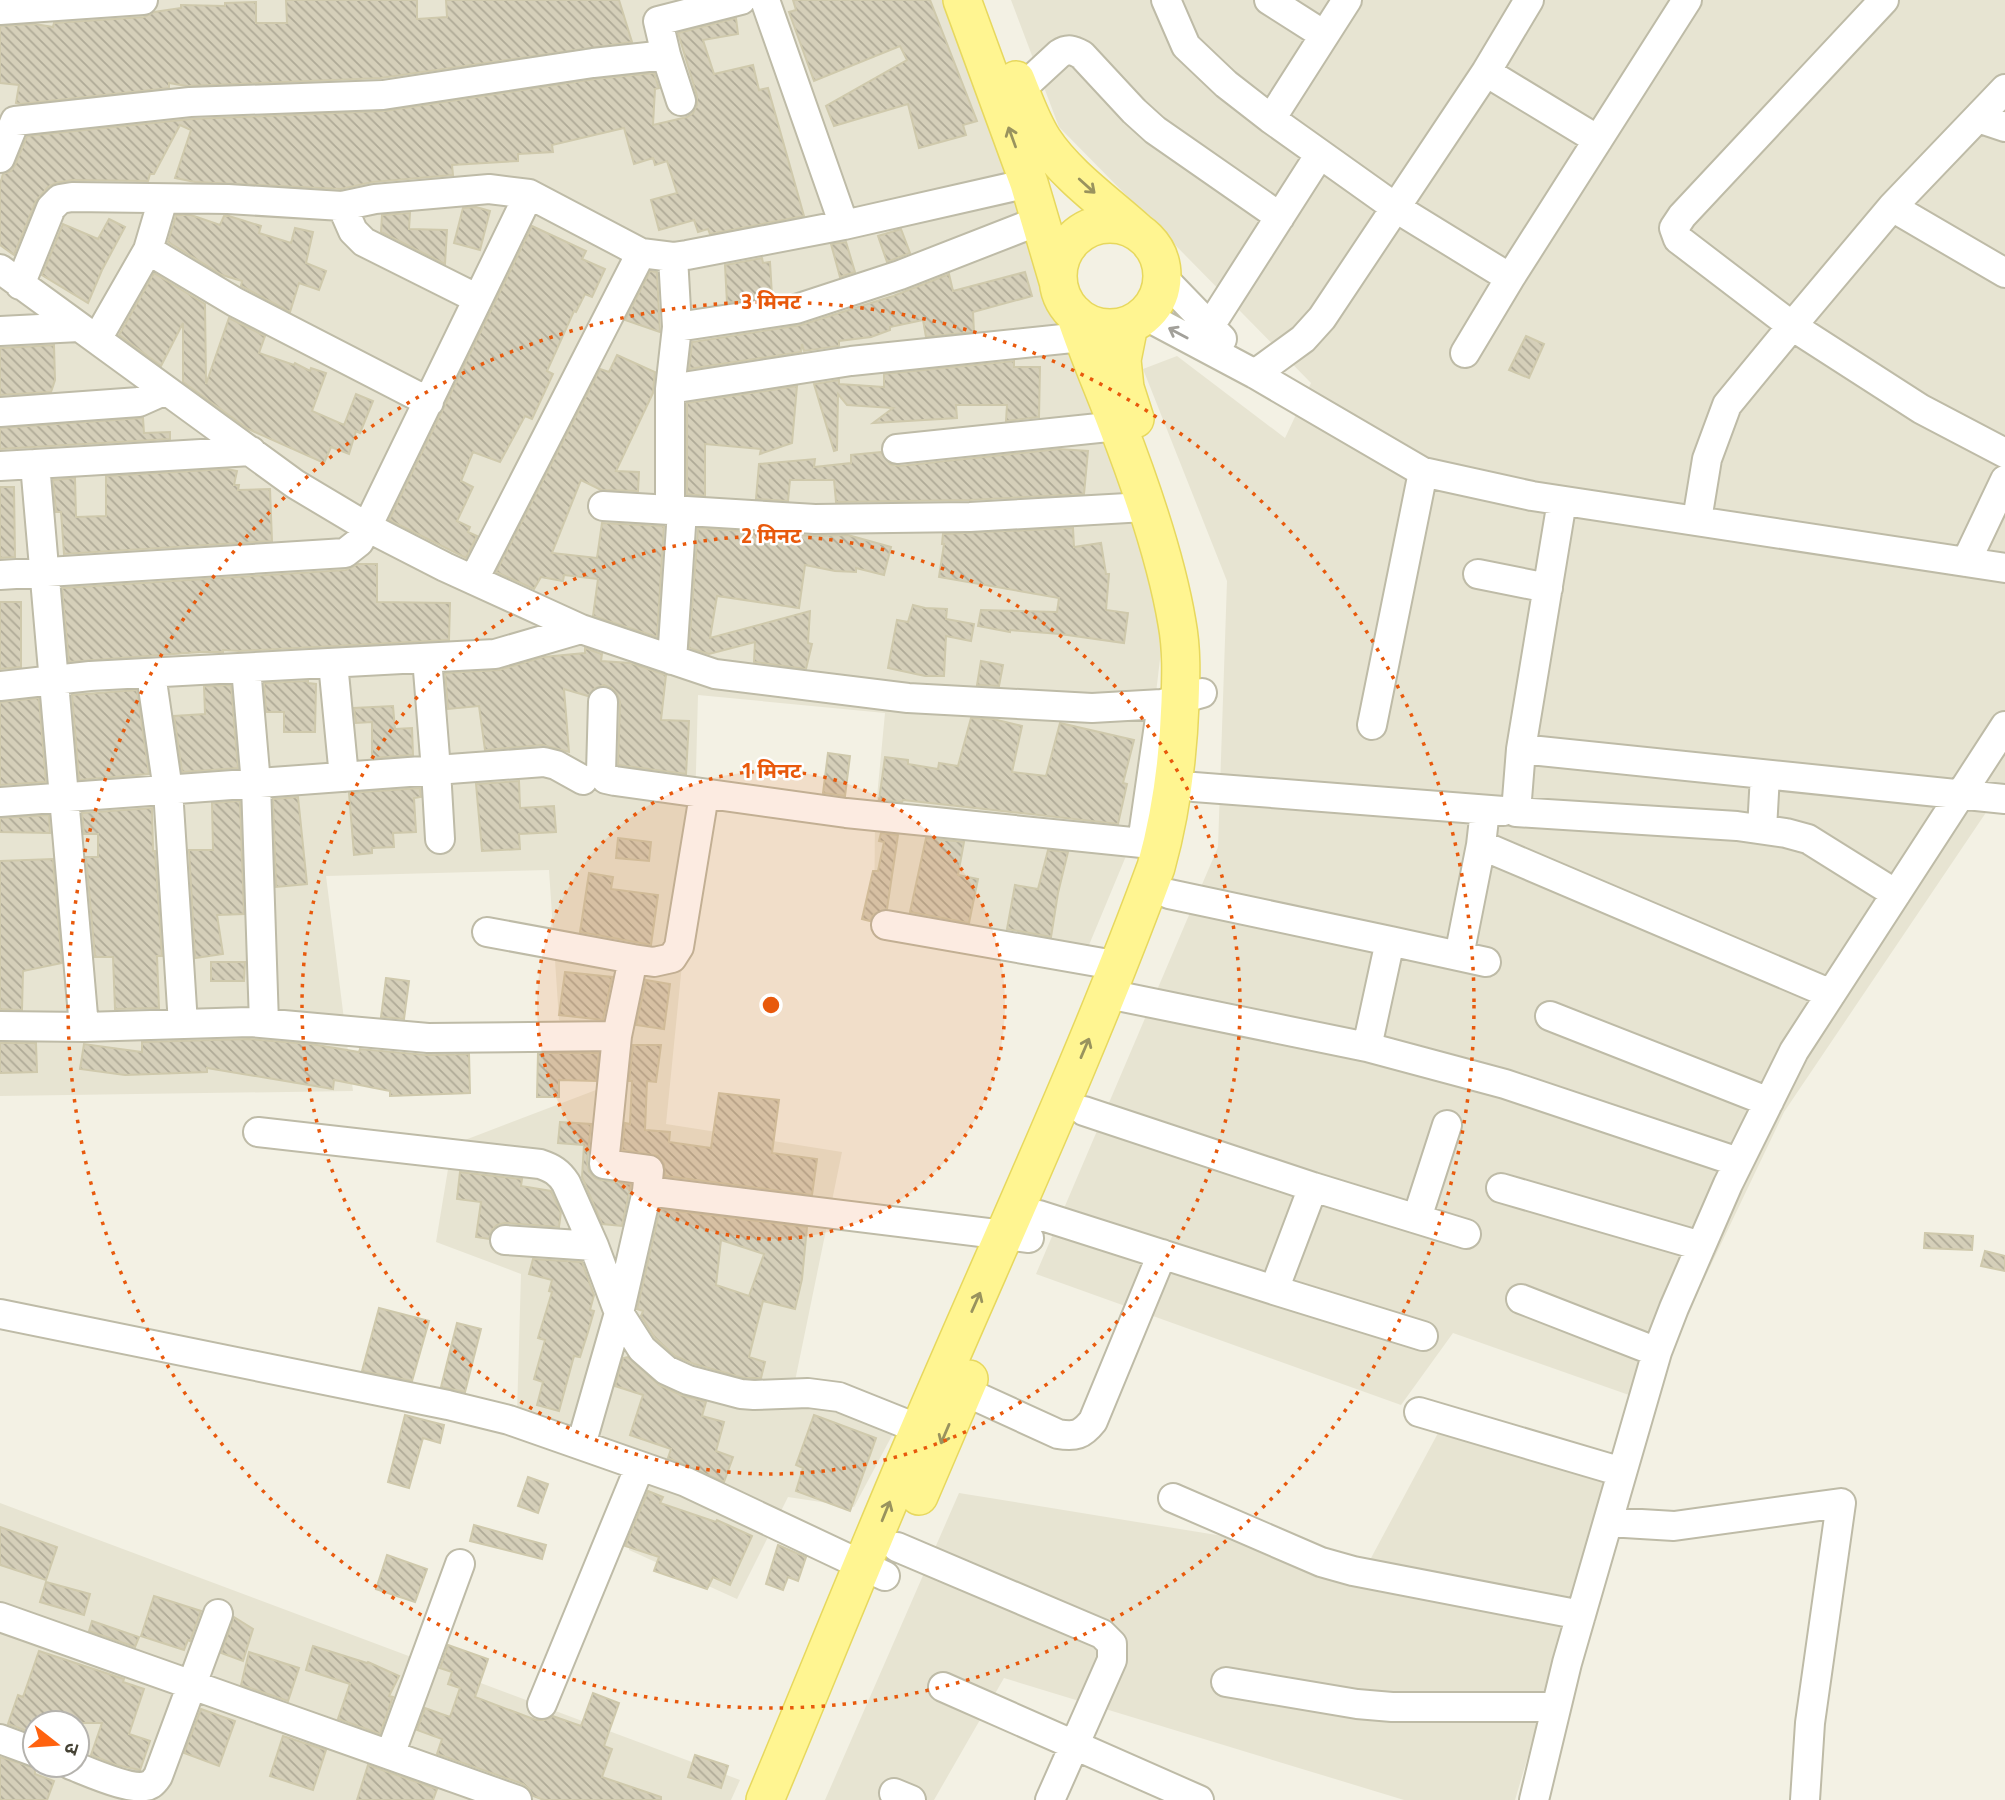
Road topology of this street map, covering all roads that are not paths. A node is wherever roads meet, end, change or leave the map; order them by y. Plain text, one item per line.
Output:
1 (143, 0) edge
2 (741, 0) edge
3 (765, 0) edge
4 (962, 0) edge
5 (987, 0) edge
6 (1166, 0) edge
7 (1269, 0) edge
8 (1347, 0) edge
9 (1530, 0) edge
10 (1687, 0) edge
11 (1884, 0) edge
12 (0, 9) edge
13 (655, 11) edge
14 (1324, 35) junction
15 (666, 55) junction
16 (1486, 72) junction
17 (2005, 89) edge
18 (1020, 90) junction
19 (681, 101) dead end
20 (1978, 118) junction
21 (1271, 119) junction
22 (7, 121) edge
23 (2005, 127) edge
24 (1598, 140) junction
25 (1320, 154) junction
26 (0, 158) edge
27 (1029, 183) junction
28 (528, 194) junction
29 (163, 199) junction
30 (342, 206) junction
31 (1892, 207) junction
32 (1396, 208) junction
33 (1280, 217) junction
34 (1041, 220) junction
35 (844, 225) junction
36 (1138, 232) junction
37 (148, 250) junction
38 (641, 253) junction
39 (673, 257) junction
40 (2005, 273) edge
41 (10, 277) edge
42 (1162, 277) junction
43 (1510, 278) junction
44 (478, 299) junction
45 (1073, 316) junction
46 (1136, 320) junction
47 (1210, 326) junction
48 (1792, 326) junction
49 (677, 327) junction
50 (0, 331) edge
51 (88, 333) junction
52 (1465, 353) dead end
53 (1255, 374) junction
54 (670, 389) junction
55 (166, 390) junction
56 (429, 402) junction
57 (0, 412) edge
58 (1118, 426) junction
59 (897, 449) dead end
60 (251, 451) junction
61 (2005, 453) edge
62 (34, 464) junction
63 (0, 466) edge
64 (1423, 472) junction
65 (2005, 480) edge
66 (1562, 501) junction
67 (603, 506) dead end
68 (1145, 507) junction
69 (676, 510) junction
70 (1697, 520) junction
71 (367, 527) junction
72 (1966, 562) junction
73 (2005, 568) edge
74 (45, 571) junction
75 (1478, 574) dead end
76 (0, 575) edge
77 (474, 579) junction
78 (1548, 588) junction
79 (581, 629) junction
80 (427, 658) junction
81 (672, 660) junction
82 (333, 663) junction
83 (246, 668) junction
84 (150, 674) junction
85 (55, 679) junction
86 (0, 686) edge
87 (1181, 699) junction
88 (603, 702) dead end
89 (1372, 725) dead end
90 (2005, 726) edge
91 (1521, 749) junction
92 (436, 770) junction
93 (1765, 775) junction
94 (344, 777) junction
95 (583, 780) dead end
96 (256, 784) junction
97 (1194, 788) junction
98 (168, 790) junction
99 (704, 795) junction
100 (1960, 795) junction
101 (65, 797) junction
102 (2005, 799) edge
103 (0, 802) edge
104 (1485, 810) junction
105 (1516, 812) junction
106 (1762, 829) junction
107 (440, 839) dead end
108 (1481, 845) junction
109 (1162, 846) junction
110 (1169, 894) junction
111 (1896, 894) junction
112 (886, 925) dead end
113 (487, 932) dead end
114 (1390, 941) junction
115 (633, 959) junction
116 (1120, 986) junction
117 (1831, 994) junction
118 (1550, 1016) dead end
119 (264, 1023) junction
120 (183, 1024) junction
121 (0, 1026) edge
122 (84, 1027) junction
123 (617, 1036) junction
124 (1367, 1047) junction
125 (1769, 1102) junction
126 (1084, 1111) junction
127 (1447, 1125) dead end
128 (258, 1132) dead end
129 (1738, 1162) junction
130 (1313, 1187) junction
131 (1501, 1188) dead end
132 (647, 1191) junction
133 (1417, 1218) junction
134 (1025, 1229) junction
135 (1466, 1234) dead end
136 (505, 1240) dead end
137 (594, 1246) junction
138 (1701, 1246) junction
139 (1162, 1254) junction
140 (1274, 1290) junction
141 (1521, 1298) dead end
142 (619, 1313) junction
143 (0, 1314) edge
144 (1423, 1336) dead end
145 (1657, 1352) junction
146 (964, 1391) junction
147 (1419, 1412) dead end
148 (919, 1429) junction
149 (581, 1445) junction
150 (640, 1466) junction
151 (1622, 1472) junction
152 (1174, 1498) dead end
153 (1608, 1522) junction
154 (881, 1563) junction
155 (460, 1564) dead end
156 (218, 1614) dead end
157 (1581, 1615) junction
158 (0, 1617) edge
159 (1226, 1682) dead end
160 (192, 1686) junction
161 (943, 1687) dead end
162 (542, 1704) dead end
163 (1556, 1707) junction
164 (0, 1739) edge
165 (1075, 1745) junction
166 (21, 1747) edge
167 (390, 1755) junction
168 (91, 1772) edge
169 (517, 1800) edge
170 (765, 1800) edge
171 (788, 1800) edge
172 (1050, 1800) edge
173 (1199, 1800) edge
174 (1534, 1800) edge
175 (1805, 1800) edge

1 - 12 street
2 - 13 street
3 - 35 street
27 -> 4 main road
5 - 18 main road
6 - 21 street
7 - 14 street
8 - 14 street
9 - 16 street
10 - 24 street
11 - 48 street
13 - 15 street
14 - 21 street
15 - 19 street
15 - 22 street
16 - 24 street
16 - 32 street
17 - 20 street
18 - 33 street
18 -> 36 main road
20 - 23 street
20 - 31 street
21 - 25 street
22 - 26 street
24 - 43 street
25 - 32 street
25 - 33 street
27 - 34 main road
27 - 35 street
28 - 30 street
28 - 38 street
28 - 44 street
29 - 30 street
29 - 37 street
29 - 41 street
30 - 44 street
31 - 40 street
31 - 48 street
32 - 43 street
32 - 53 street
33 - 47 street
34 - 45 main road
34 - 49 street
35 - 39 street
36 - 42 main road
36 - 45 main road
37 - 51 street
37 - 56 street
38 - 39 street
38 - 77 street
39 - 49 street
41 - 51 street
42 - 46 main road
42 - 47 street
43 - 52 street
44 - 56 street
45 - 46 main road
45 - 54 street
45 - 58 main road
53 -> 46 street
46 - 87 main road
47 - 53 street
48 - 61 street
48 - 70 street
49 - 54 street
50 - 51 street
51 - 55 street
53 - 64 street
54 - 69 street
55 - 57 street
55 - 60 street
56 - 71 street
58 - 59 street
58 - 68 main road
60 - 62 street
60 - 71 street
62 - 63 street
62 - 74 street
64 - 66 street
64 - 89 street
65 - 72 street
66 - 70 street
66 - 78 street
67 - 69 street
68 - 69 street
68 - 87 main road
69 - 81 street
70 - 72 street
71 - 74 street
71 - 77 street
72 - 73 street
74 - 76 street
74 - 85 street
75 - 78 street
77 - 79 street
78 - 91 street
79 - 80 street
79 - 81 street
80 - 82 street
80 - 92 street
81 - 87 street
82 - 83 street
82 - 94 street
83 - 84 street
83 - 96 street
84 - 85 street
84 - 98 street
85 - 86 street
85 - 101 street
87 - 97 main road
87 - 109 main road
88 - 99 street
90 - 100 street
91 - 93 street
91 - 105 street
92 - 94 street
92 - 95 street
92 - 107 street
93 - 100 street
93 - 106 street
94 - 96 street
96 - 98 street
96 - 119 street
97 - 104 street
97 - 109 main road
98 - 101 street
98 - 120 street
99 - 109 street
99 - 115 street
100 - 102 street
100 - 111 street
101 - 103 street
101 - 122 street
104 - 105 street
104 - 108 street
105 - 106 street
106 - 111 street
108 - 114 street
108 - 117 street
109 - 110 main road
109 - 116 main road
110 - 114 street
110 - 116 main road
111 - 117 street
112 - 116 street
113 - 115 street
114 - 124 street
115 - 123 street
116 - 124 street
116 - 126 main road
134 -> 116 main road
117 - 125 street
118 - 125 street
119 - 120 street
119 - 123 street
120 - 122 street
121 - 122 street
123 - 132 street
124 - 129 street
125 - 129 street
126 - 130 street
126 - 134 main road
127 - 133 street
128 - 137 street
129 - 138 street
130 - 133 street
130 - 140 street
131 - 138 street
132 - 134 street
132 - 142 street
133 - 135 street
134 - 139 street
134 - 146 main road
148 -> 134 main road
136 - 137 street
137 - 142 street
138 - 145 street
139 - 140 street
139 - 146 street
140 - 144 street
141 - 145 street
142 - 148 street
142 - 149 street
143 - 149 street
145 - 151 street
146 -> 154 main road
147 - 151 street
154 -> 148 main road
149 - 150 street
150 - 154 street
150 - 162 street
151 - 153 street
152 - 157 street
153 - 157 street
153 - 175 street
154 - 165 street
154 - 170 main road
154 - 171 main road
155 - 167 street
156 - 160 street
157 - 163 street
158 - 160 street
159 - 163 street
160 - 167 street
160 - 168 street
161 - 165 street
163 - 174 street
164 - 166 street
165 - 172 street
165 - 173 street
167 - 169 street

